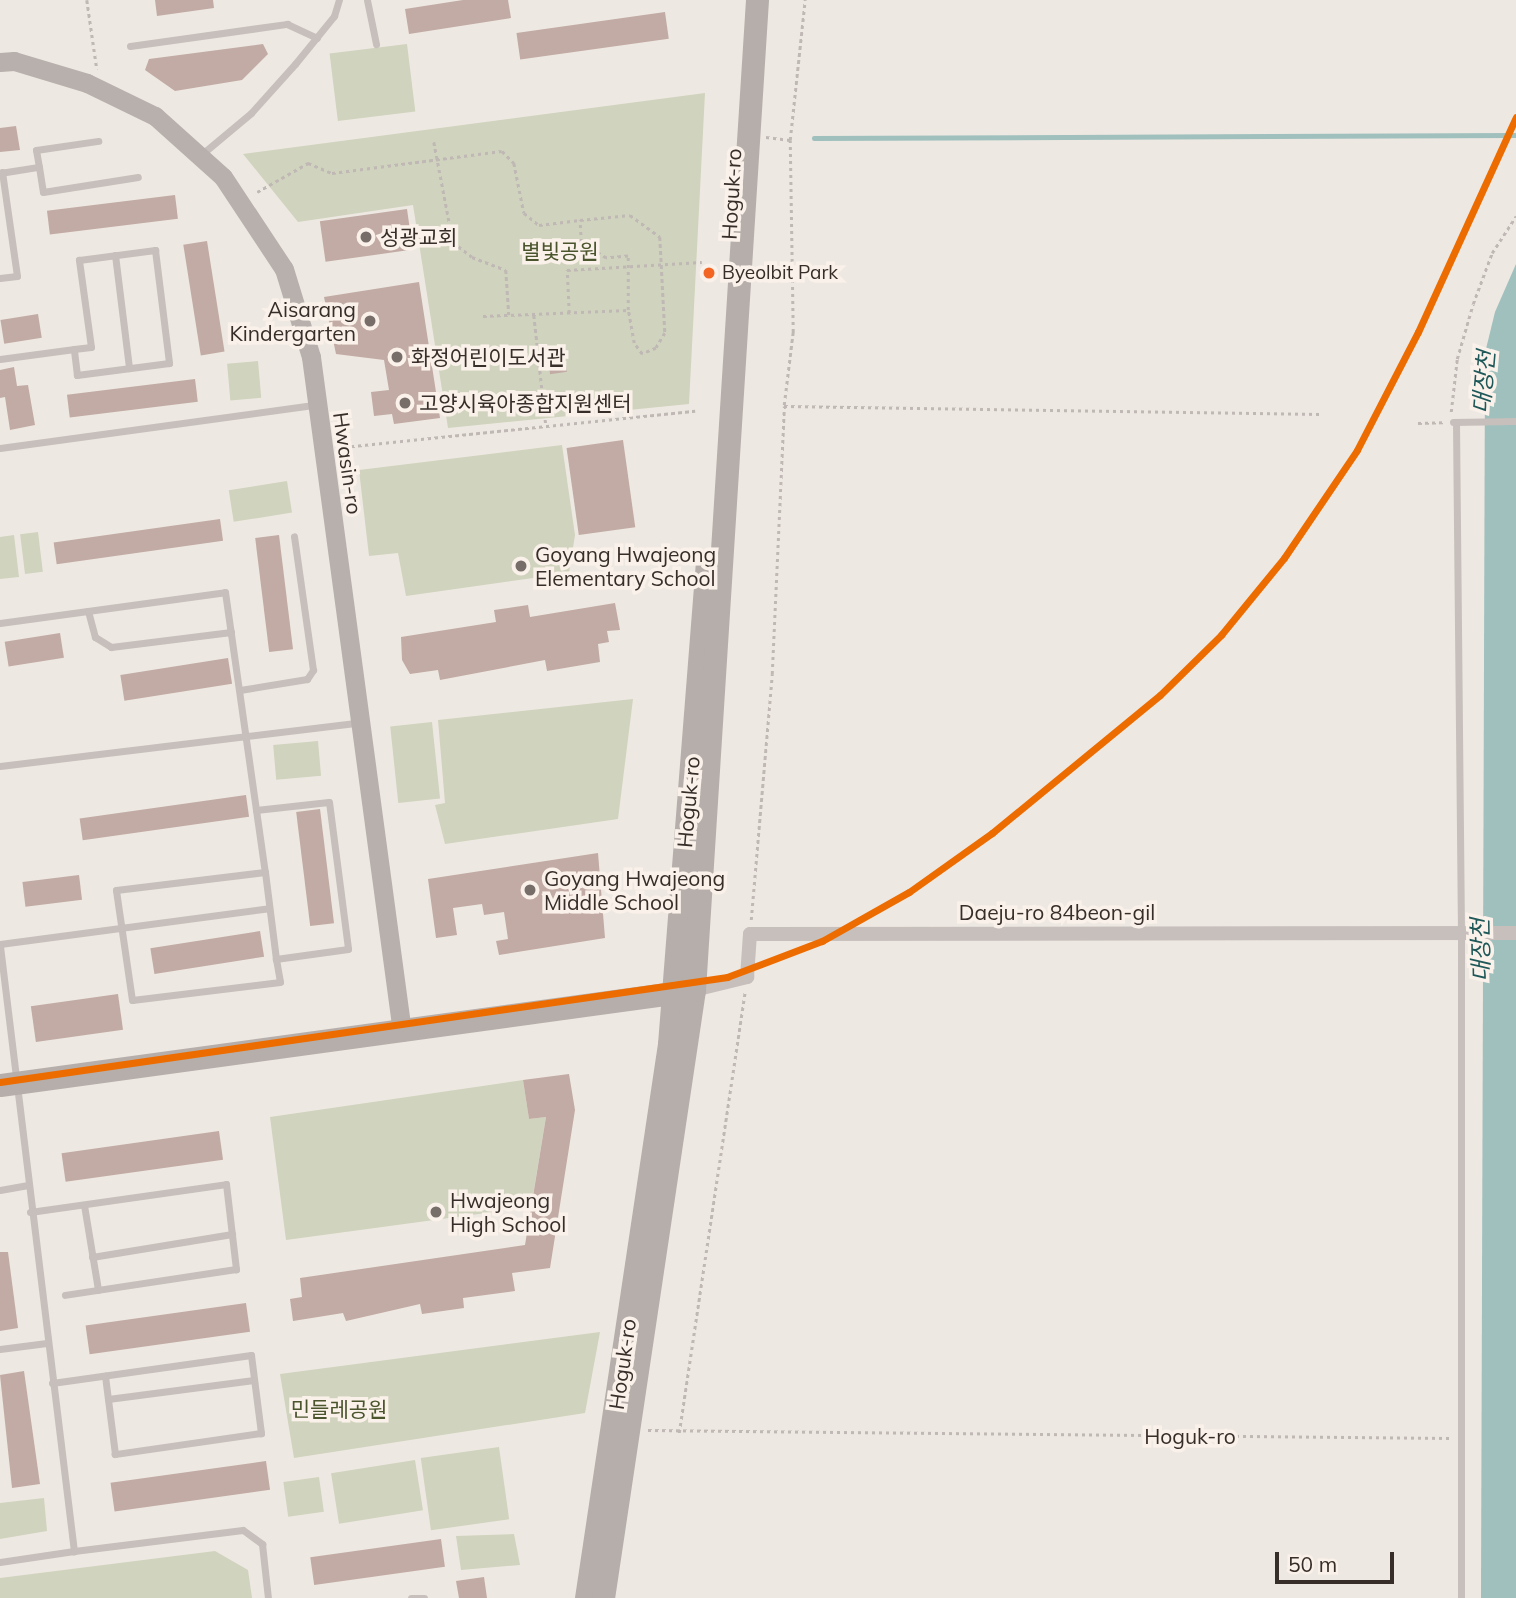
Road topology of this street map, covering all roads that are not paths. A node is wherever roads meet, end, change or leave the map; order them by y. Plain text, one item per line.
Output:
1 (339, 0) edge
2 (367, 0) edge
3 (741, 0) edge
4 (757, 0) edge
5 (317, 38) junction
6 (376, 44) dead end
7 (130, 46) dead end
8 (0, 62) edge
9 (98, 141) dead end
10 (202, 154) junction
11 (39, 167) junction
12 (1, 173) edge
13 (138, 177) dead end
14 (115, 255) junction
15 (0, 278) edge
16 (74, 349) junction
17 (0, 359) edge
18 (129, 368) junction
19 (317, 405) junction
20 (1515, 421) edge
21 (0, 448) edge
22 (294, 536) dead end
23 (89, 611) junction
24 (0, 623) edge
25 (231, 632) junction
26 (240, 690) junction
27 (361, 722) junction
28 (247, 734) junction
29 (0, 766) edge
30 (256, 810) junction
31 (265, 872) junction
32 (269, 908) junction
33 (122, 928) junction
34 (1461, 933) junction
35 (1516, 933) edge
36 (0, 945) edge
37 (276, 959) junction
38 (684, 991) junction
39 (402, 1032) junction
40 (9, 1084) edge
41 (27, 1185) junction
42 (0, 1190) edge
43 (84, 1205) junction
44 (30, 1212) junction
45 (232, 1234) junction
46 (92, 1257) junction
47 (97, 1290) junction
48 (65, 1295) dead end
49 (47, 1343) junction
50 (0, 1349) edge
51 (105, 1376) junction
52 (254, 1380) junction
53 (52, 1383) junction
54 (108, 1399) junction
55 (74, 1551) junction
56 (0, 1562) edge
57 (268, 1598) edge
58 (411, 1598) edge
59 (424, 1598) edge
60 (586, 1598) edge
61 (603, 1598) edge
62 (1461, 1598) edge

1 - 5 lane
2 - 6 lane
3 - 38 main road, Hoguk-ro
4 - 38 main road, Hoguk-ro
5 - 7 lane
5 - 10 lane
8 - 10 main road, Hwasin-ro
9 - 11 lane
10 - 19 main road, Hwasin-ro
11 - 12 lane
11 - 13 lane
12 - 15 lane
14 - 16 lane
14 - 18 lane
14 - 18 lane
16 - 17 lane
16 - 18 lane
19 - 21 lane
19 - 27 main road, Hwasin-ro
20 - 34 lane, bridge
22 - 26 lane
23 - 24 lane
23 - 25 lane
23 - 25 lane
25 - 26 lane
26 - 28 lane
27 - 28 lane
27 - 39 main road, Hwasin-ro
28 - 29 lane
28 - 30 lane
30 - 31 lane
30 - 37 lane
31 - 32 lane
31 - 33 lane
32 - 33 lane
32 - 37 lane
33 - 36 lane
33 - 37 lane
34 - 35 street, Daeju-ro 84beon-gil
34 - 38 street, Daeju-ro 84beon-gil
34 - 62 lane
36 - 40 lane
38 - 39 main road
38 - 60 main road, Hoguk-ro
38 - 61 main road, Hoguk-ro
39 - 40 main road
40 - 41 lane
41 - 42 lane
41 - 44 lane
43 - 44 lane
43 - 45 lane
43 - 46 lane
44 - 49 lane
45 - 46 lane
45 - 47 lane
46 - 47 lane
47 - 48 lane
49 - 50 lane
49 - 53 lane
51 - 52 lane
51 - 53 lane
51 - 54 lane
52 - 54 lane
52 - 54 lane
53 - 55 lane
55 - 56 lane
55 - 57 lane
58 - 59 lane

